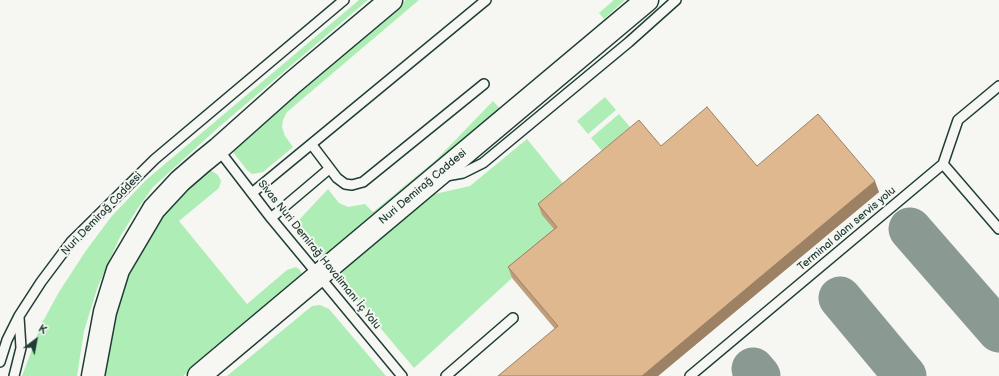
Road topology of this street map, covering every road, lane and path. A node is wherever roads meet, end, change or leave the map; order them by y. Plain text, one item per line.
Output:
1 (344, 0) edge
2 (391, 0) edge
3 (486, 0) edge
4 (647, 0) edge
5 (676, 0) edge
6 (484, 84) dead end
7 (999, 86) edge
8 (312, 145) junction
9 (218, 149) junction
10 (943, 164) junction
11 (329, 169) junction
12 (433, 179) junction
13 (252, 193) junction
14 (271, 218) junction
15 (999, 229) edge
16 (318, 275) junction
17 (19, 316) junction
18 (513, 318) dead end
19 (0, 362) edge
20 (14, 376) edge
21 (93, 376) edge
22 (199, 376) edge
23 (402, 376) edge
24 (446, 376) edge
25 (690, 376) edge

1 - 17 lane, Nuri Demirağ Caddesi
2 - 9 main road
3 - 8 lane
4 - 12 main road, Nuri Demirağ Caddesi
5 - 12 lane
6 - 11 lane
7 - 10 lane
8 - 11 lane
8 - 13 lane
9 - 13 lane, Sivas Nuri Demirağ Havalimanı İç Yolu
9 - 21 main road
10 - 15 lane
10 - 25 lane, Terminal alanı servis yolu
11 - 14 lane
12 - 16 main road, Nuri Demirağ Caddesi
13 - 14 lane, Sivas Nuri Demirağ Havalimanı İç Yolu
14 - 16 lane, Sivas Nuri Demirağ Havalimanı İç Yolu
16 - 22 main road, Nuri Demirağ Caddesi
16 - 23 lane, Sivas Nuri Demirağ Havalimanı İç Yolu
17 - 19 lane, Nuri Demirağ Caddesi
17 - 20 lane
18 - 24 lane

